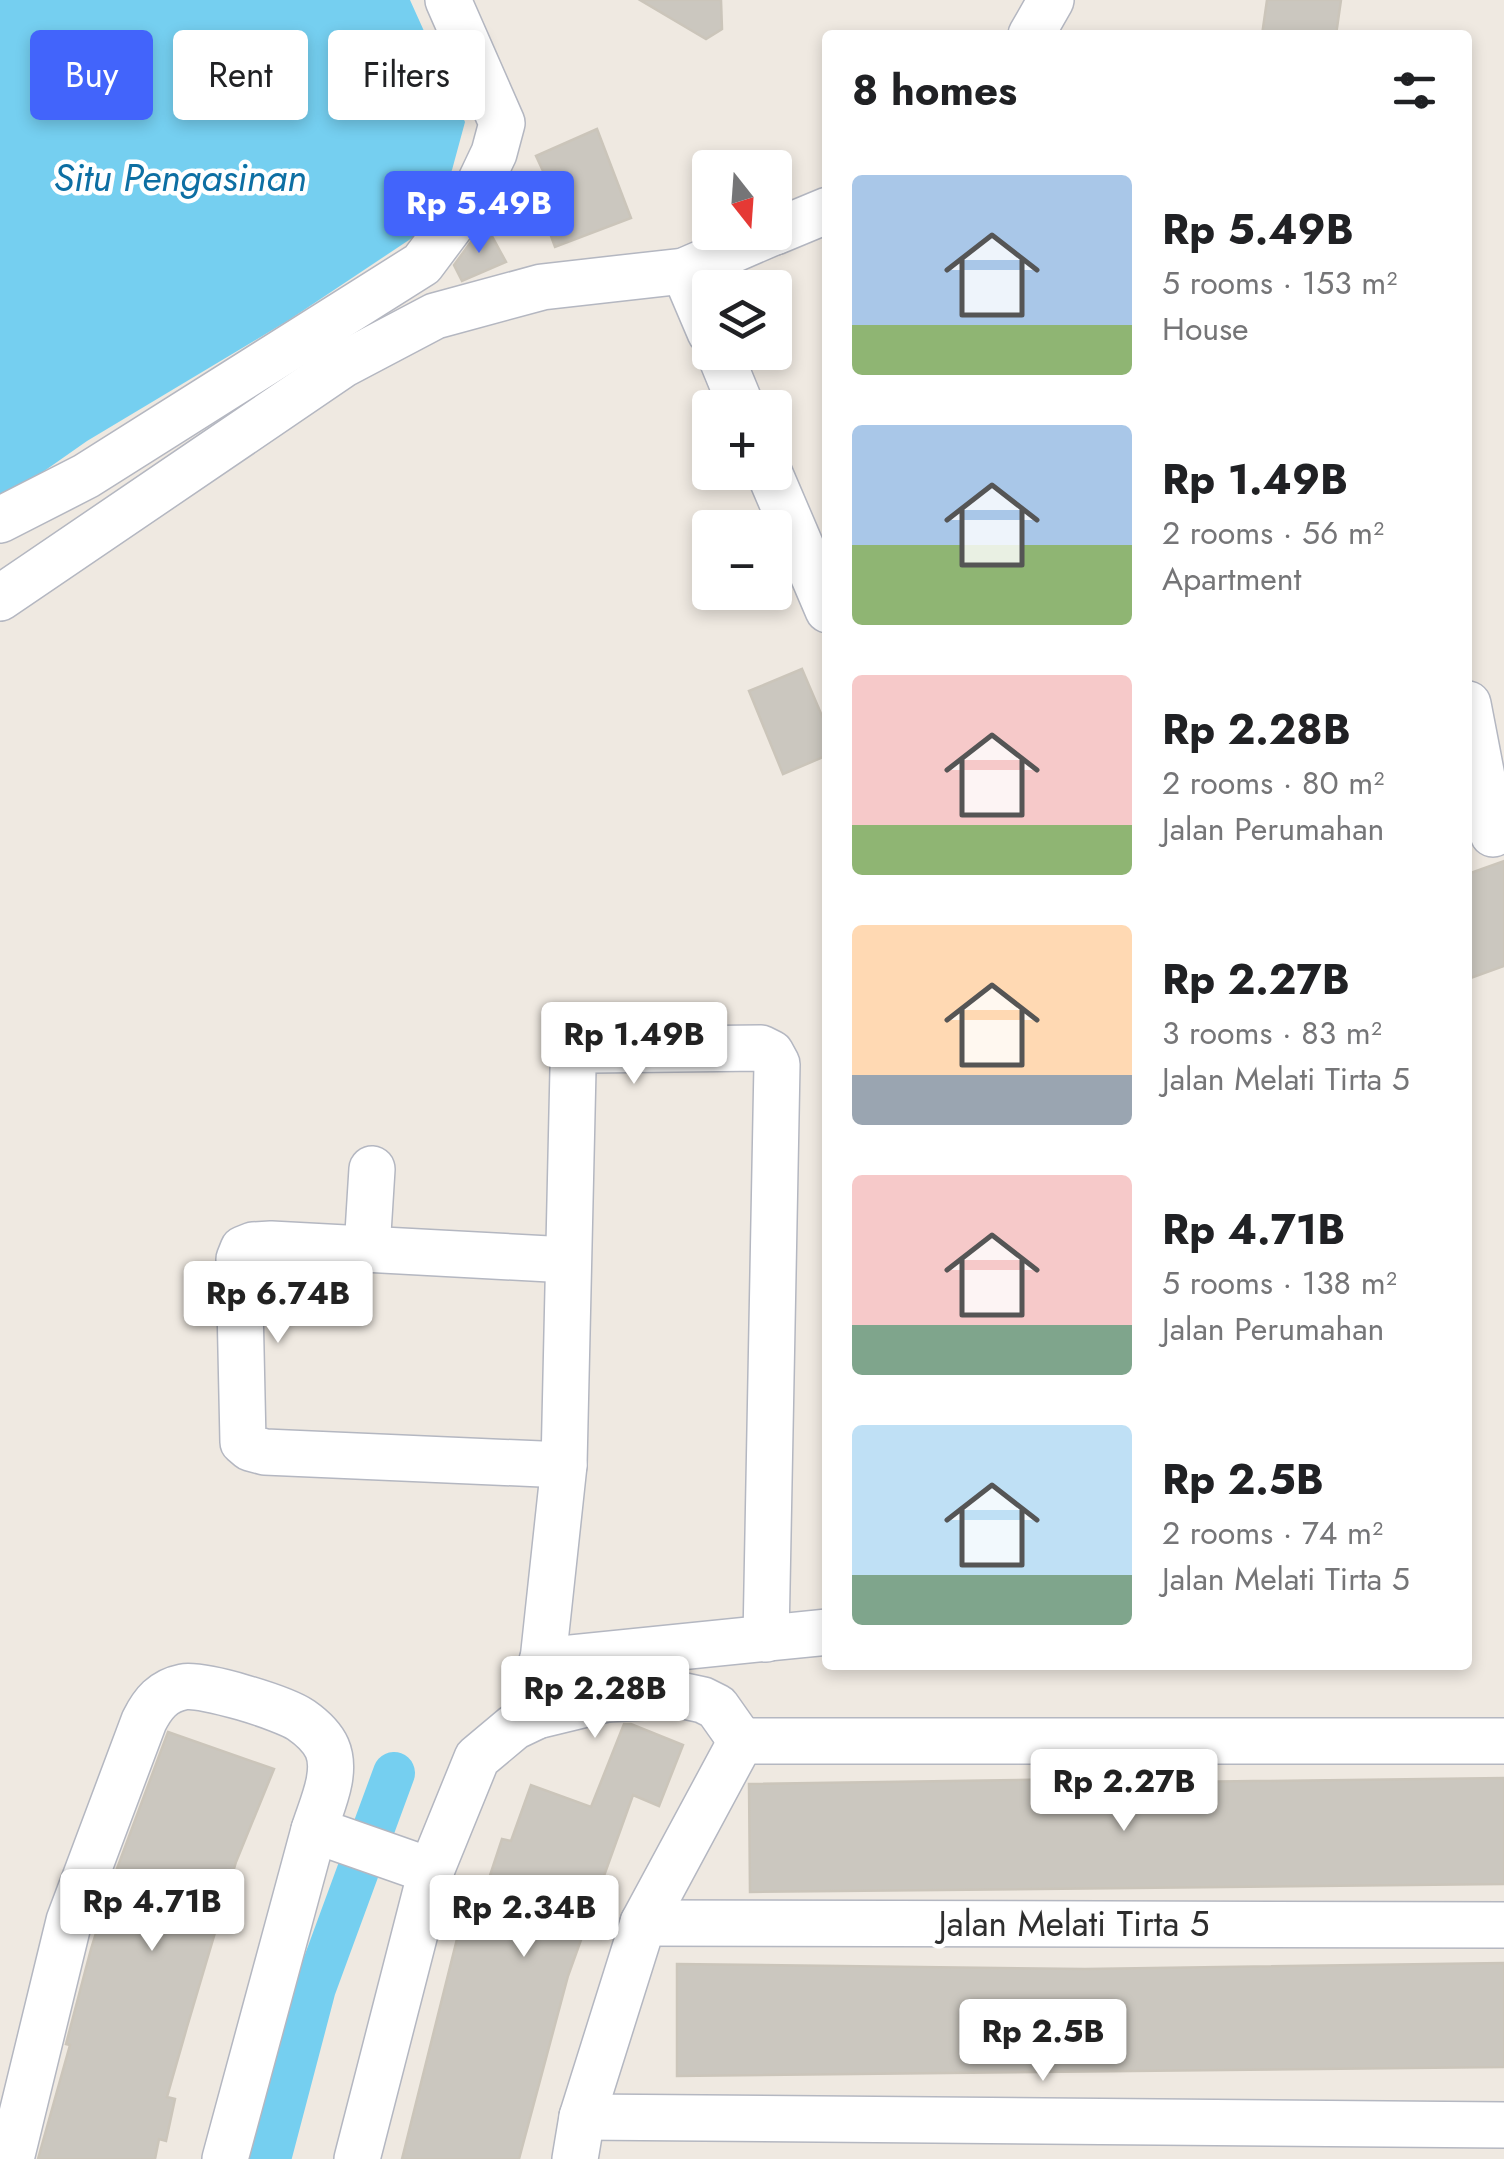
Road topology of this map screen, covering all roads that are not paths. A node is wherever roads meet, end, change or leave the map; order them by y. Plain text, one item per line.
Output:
1 (448, 0) edge
2 (1051, 0) edge
3 (1034, 30) edge
4 (822, 212) edge
5 (792, 225) edge
6 (733, 250) edge
7 (684, 271) junction
8 (692, 290) edge
9 (778, 490) edge
10 (0, 520) edge
11 (822, 596) edge
12 (0, 598) edge
13 (1472, 725) edge
14 (1493, 834) dead end
15 (372, 1168) dead end
16 (367, 1250) junction
17 (568, 1260) junction
18 (564, 1465) junction
19 (822, 1633) edge
20 (766, 1639) junction
21 (542, 1661) junction
22 (537, 1716) junction
23 (741, 1741) junction
24 (1504, 1742) edge
25 (323, 1833) junction
26 (419, 1866) junction
27 (643, 1923) junction
28 (1504, 1925) edge
29 (1504, 2125) edge
30 (578, 2138) edge
31 (11, 2159) edge
32 (225, 2159) edge
33 (357, 2159) edge

1 - 10 street
2 - 3 street
4 - 5 street
6 - 7 street
7 - 8 street
7 - 12 street
9 - 11 street
13 - 14 street
15 - 16 street
16 - 17 street
16 - 18 street
17 - 18 street
17 - 20 street
18 - 21 street
19 - 20 street
20 - 21 street
21 - 22 street
22 - 23 street
22 - 26 street
23 - 24 street
23 - 27 street
25 - 26 street
25 - 31 street
25 - 32 street
26 - 33 street
27 - 28 street, Jalan Melati Tirta 5
27 - 30 street
29 - 30 street

